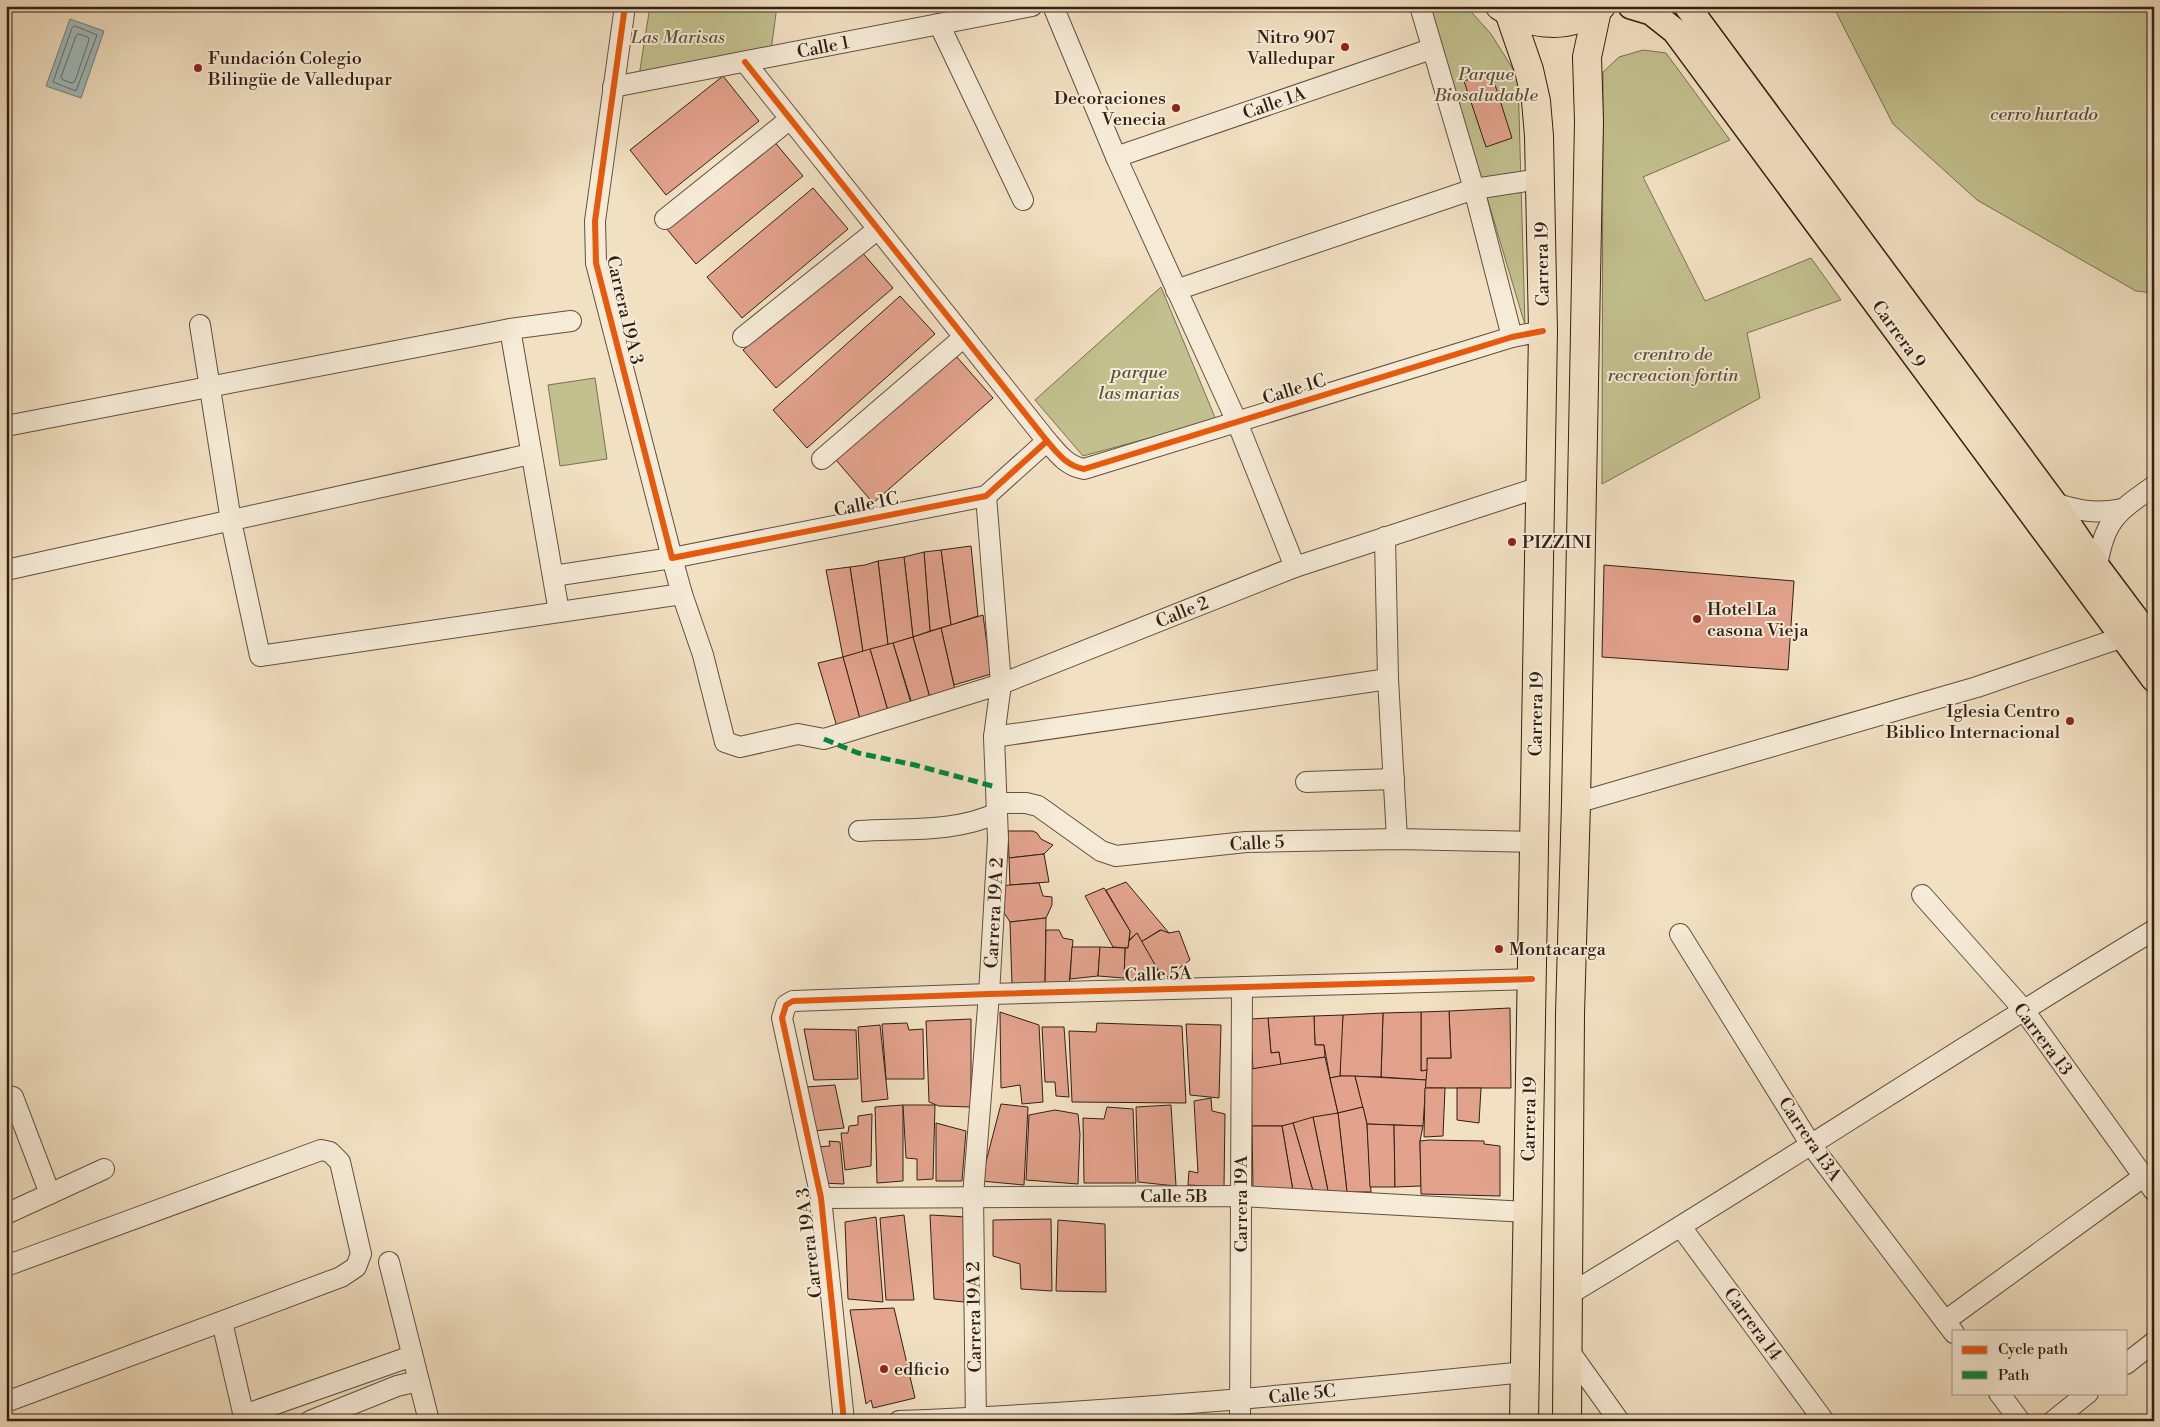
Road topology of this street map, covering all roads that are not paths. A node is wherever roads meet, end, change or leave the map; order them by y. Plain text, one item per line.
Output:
1 (625, 6) edge
2 (1032, 6) edge
3 (1053, 6) edge
4 (1420, 6) edge
5 (1631, 6) edge
6 (1687, 6) edge
7 (1599, 8) edge
8 (1504, 9) edge
9 (939, 24) junction
10 (1431, 49) junction
11 (745, 62) junction
12 (613, 87) junction
13 (790, 119) junction
14 (1116, 157) junction
15 (1540, 179) junction
16 (1474, 189) junction
17 (1023, 200) dead end
18 (665, 219) dead end
19 (878, 229) junction
20 (1176, 290) junction
21 (571, 321) dead end
22 (200, 325) dead end
23 (510, 330) junction
24 (1543, 331) junction
25 (743, 337) dead end
26 (964, 337) junction
27 (1512, 337) junction
28 (211, 387) junction
29 (1237, 422) junction
30 (6, 426) edge
31 (1047, 442) junction
32 (531, 454) junction
33 (822, 459) dead end
34 (2154, 486) edge
35 (1540, 487) junction
36 (986, 496) junction
37 (2054, 503) junction
38 (2122, 509) junction
39 (232, 521) junction
40 (1385, 537) junction
41 (672, 558) junction
42 (1295, 567) junction
43 (2097, 567) junction
44 (6, 570) edge
45 (553, 576) junction
46 (682, 594) junction
47 (559, 612) junction
48 (2123, 637) junction
49 (2154, 643) edge
50 (1388, 679) junction
51 (2154, 679) edge
52 (1001, 684) junction
53 (994, 737) junction
54 (824, 739) joint
55 (1394, 779) junction
56 (1306, 782) dead end
57 (1576, 803) junction
58 (997, 808) junction
59 (859, 830) dead end
60 (1397, 839) junction
61 (1534, 842) junction
62 (1922, 895) dead end
63 (2154, 930) edge
64 (1680, 934) dead end
65 (1532, 979) junction
66 (1242, 986) junction
67 (989, 994) junction
68 (786, 1005) joint
69 (2023, 1009) junction
70 (6, 1095) edge
71 (1811, 1145) junction
72 (104, 1169) dead end
73 (2148, 1184) edge
74 (50, 1194) junction
75 (973, 1196) junction
76 (1241, 1196) junction
77 (821, 1198) junction
78 (1528, 1212) junction
79 (6, 1214) edge
80 (1681, 1227) junction
81 (389, 1262) dead end
82 (6, 1266) edge
83 (1568, 1295) junction
84 (222, 1322) junction
85 (1949, 1327) edge
86 (2154, 1342) edge
87 (1567, 1348) junction
88 (412, 1356) junction
89 (2128, 1362) edge
90 (1525, 1372) junction
91 (418, 1381) junction
92 (2001, 1394) edge
93 (2087, 1394) edge
94 (1240, 1400) junction
95 (6, 1402) edge
96 (244, 1418) edge
97 (976, 1419) edge
98 (310, 1421) edge
99 (429, 1421) edge
100 (844, 1421) edge
101 (899, 1421) edge
102 (1240, 1421) edge
103 (1524, 1421) edge
104 (1567, 1421) edge
105 (1619, 1421) edge
106 (1824, 1421) edge
107 (2020, 1421) edge
108 (2053, 1421) edge

1 - 12 street, Carrera 19A 3
2 - 9 street, Calle 1
3 - 14 street
4 - 10 street
5 - 48 main road, Carrera 9
6 - 37 main road, Carrera 9
7 - 8 highway
7 - 57 highway
8 - 15 highway, Carrera 19
9 - 11 street, Calle 1
9 - 17 street
10 - 14 street, Calle 1A
10 - 16 street
11 - 12 street, Calle 1
11 - 13 street
12 - 41 street, Carrera 19A 3
13 - 18 street
13 - 19 street
14 - 20 street
15 - 16 street
15 - 24 highway, Carrera 19
16 - 20 street
16 - 27 street
19 - 25 street
19 - 26 street
20 - 29 street
21 - 23 street
22 - 28 street
23 - 28 street
23 - 32 street
24 - 27 street, Calle 1C
24 - 35 highway, Carrera 19
26 - 31 street
26 - 33 street
27 - 29 street, Calle 1C
28 - 30 street
28 - 39 street
29 - 31 street, Calle 1C
29 - 42 street
31 - 36 street
32 - 39 street
32 - 45 street
34 - 38 street
35 - 40 street, Calle 2
35 - 61 highway, Carrera 19
36 - 41 street, Calle 1C
36 - 52 street, Carrera 19A 2
37 - 38 street
37 - 43 main road, Carrera 9
38 - 43 street
39 - 44 street
39 - 47 street
40 - 42 street, Calle 2
40 - 50 street
41 - 45 street, Calle 1C
41 - 46 street, Carrera 19A 3
42 - 52 street, Calle 2
43 - 49 main road, Carrera 9
45 - 47 street
46 - 47 street
46 - 54 street, Carrera 19A 3
48 - 51 main road, Carrera 9
48 - 57 street
50 - 53 street
50 - 55 street
52 - 53 street, Carrera 19A 2
52 - 54 street, Calle 2
53 - 58 street, Carrera 19A 2
55 - 56 street
55 - 60 street
57 - 83 highway
58 - 59 street
58 - 60 street, Calle 5
58 - 67 street, Carrera 19A 2
60 - 61 street, Calle 5
61 - 65 highway, Carrera 19
62 - 69 street, Carrera 13
63 - 69 street
64 - 71 street, Carrera 13A
65 - 66 street, Calle 5A
65 - 78 highway, Carrera 19
66 - 67 street, Calle 5A
66 - 76 street, Carrera 19A
67 - 68 street, Calle 5A
67 - 75 street, Carrera 19A 2
68 - 77 street, Carrera 19A 3
69 - 71 street
69 - 73 street, Carrera 13
70 - 74 street
71 - 80 street
71 - 85 street, Carrera 13A
72 - 74 street
73 - 85 street
74 - 79 street
75 - 76 street, Calle 5B
75 - 77 street, Calle 5B
75 - 97 street, Carrera 19A 2
76 - 78 street, Calle 5B
76 - 94 street, Carrera 19A
77 - 100 street, Carrera 19A 3
78 - 90 highway, Carrera 19
80 - 83 street
80 - 106 street, Carrera 14
81 - 88 street
82 - 84 street
83 - 87 highway
84 - 95 street
84 - 96 street
86 - 89 street
87 - 104 highway
87 - 105 street
88 - 91 street
88 - 96 street
90 - 94 street, Calle 5C
90 - 103 highway, Carrera 19
91 - 98 street
91 - 99 street
92 - 107 street
93 - 108 street
94 - 97 street, Calle 5C
94 - 102 street, Carrera 19A
97 - 101 street, Calle 5C

